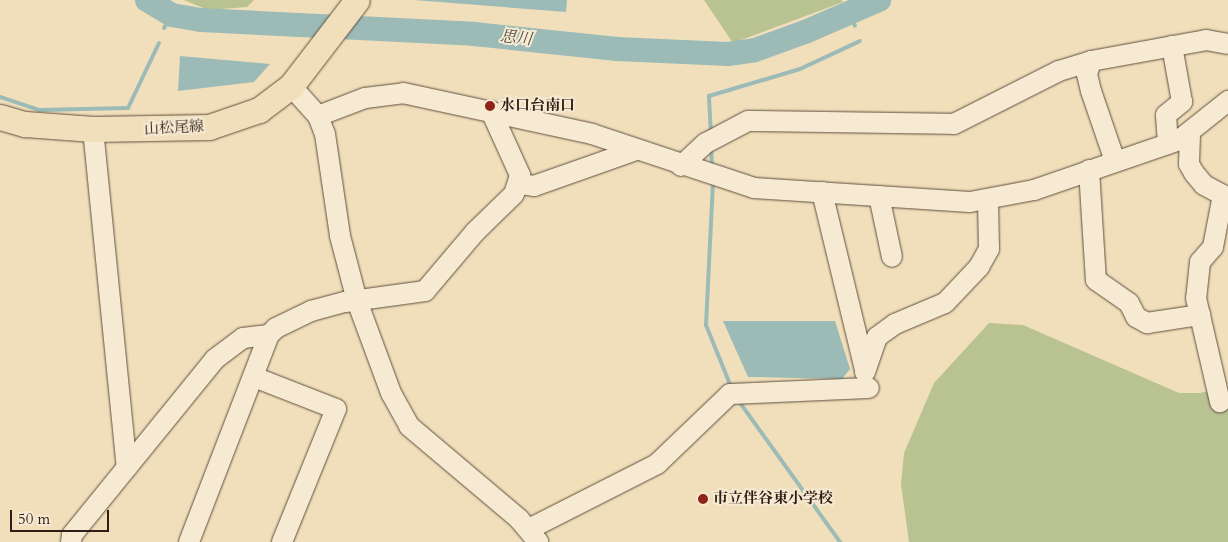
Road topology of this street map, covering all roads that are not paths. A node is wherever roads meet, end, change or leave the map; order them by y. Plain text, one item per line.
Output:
1 (353, 6) edge
2 (1228, 44) edge
3 (1172, 46) junction
4 (1091, 61) junction
5 (291, 86) junction
6 (1228, 101) edge
7 (491, 111) junction
8 (0, 116) edge
9 (318, 116) junction
10 (93, 129) junction
11 (1190, 135) junction
12 (1168, 144) junction
13 (636, 150) junction
14 (1115, 161) junction
15 (681, 166) junction
16 (1089, 170) junction
17 (520, 184) junction
18 (822, 192) junction
19 (879, 196) junction
20 (988, 200) junction
21 (892, 257) dead end
22 (357, 301) junction
23 (1200, 315) junction
24 (270, 336) junction
25 (254, 377) junction
26 (869, 386) junction
27 (1220, 402) dead end
28 (127, 467) junction
29 (534, 536) edge
30 (71, 542) edge
31 (189, 542) edge
32 (282, 542) edge

1 - 5 main road, 山松尾線
2 - 3 street
3 - 4 street
3 - 12 street
4 - 14 street
4 - 15 street
5 - 9 street
5 - 10 main road, 山松尾線
6 - 11 street
7 - 9 street
7 - 13 street
7 - 17 street
8 - 10 main road, 山松尾線
9 - 22 street
10 - 28 street
11 - 12 street
11 - 23 street
12 - 14 street
13 - 15 street
13 - 17 street
14 - 16 street
15 - 18 street
16 - 20 street
16 - 23 street
17 - 22 street
18 - 19 street
18 - 26 street
19 - 20 street
19 - 21 street
20 - 26 street
22 - 24 street
22 - 29 street
23 - 27 street
24 - 25 street
24 - 28 street
25 - 31 street
25 - 32 street
26 - 29 street
28 - 30 street

